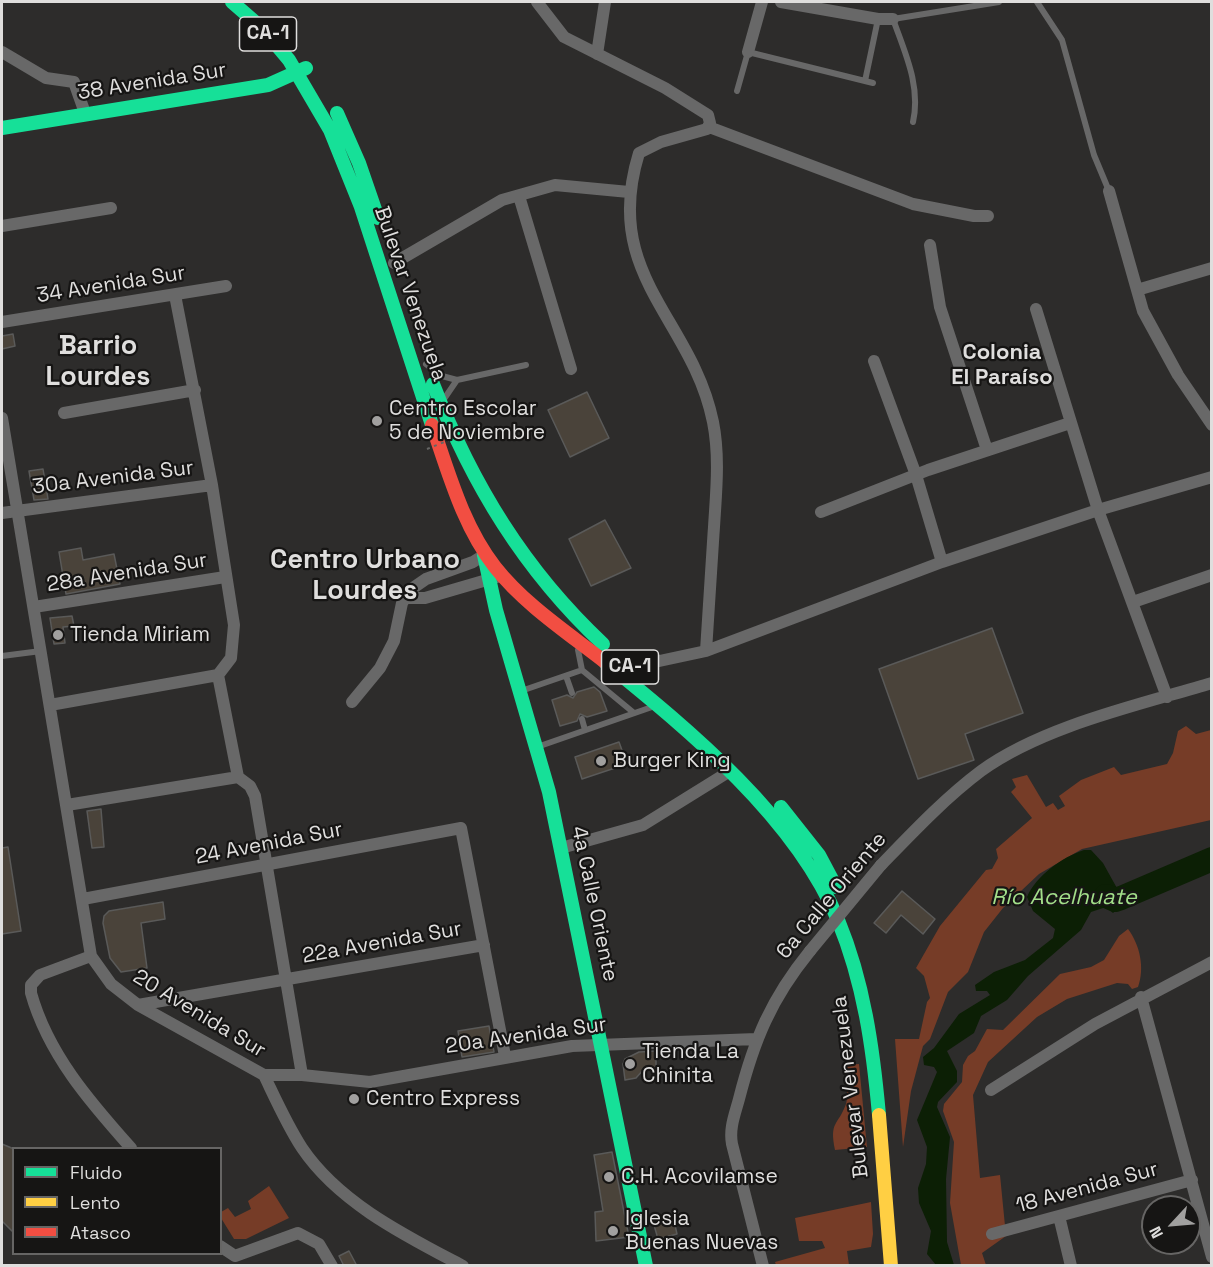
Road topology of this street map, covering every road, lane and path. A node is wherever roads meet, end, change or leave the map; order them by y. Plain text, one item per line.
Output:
1 (232, 2) edge
2 (251, 2) edge
3 (537, 2) edge
4 (605, 2) edge
5 (762, 2) edge
6 (781, 2) edge
7 (999, 2) edge
8 (1036, 2) edge
9 (878, 19) junction
10 (892, 19) junction
11 (289, 37) junction
12 (2, 52) edge
13 (748, 52) junction
14 (597, 54) junction
15 (303, 70) junction
16 (318, 79) dead end
17 (865, 81) junction
18 (873, 83) dead end
19 (737, 91) dead end
20 (85, 113) junction
21 (913, 122) dead end
22 (709, 127) junction
23 (2, 128) edge
24 (1108, 191) joint
25 (629, 192) junction
26 (519, 196) junction
27 (111, 208) dead end
28 (988, 216) dead end
29 (2, 226) edge
30 (930, 245) dead end
31 (394, 262) junction
32 (1212, 268) edge
33 (226, 286) dead end
34 (1137, 290) junction
35 (175, 295) junction
36 (1036, 309) dead end
37 (2, 322) edge
38 (874, 362) dead end
39 (426, 364) junction
40 (526, 365) dead end
41 (571, 369) dead end
42 (457, 380) junction
43 (195, 390) junction
44 (441, 406) junction
45 (63, 413) dead end
46 (2, 422) edge
47 (1070, 423) junction
48 (1212, 425) edge
49 (464, 434) dead end
50 (427, 450) dead end
51 (987, 450) junction
52 (916, 475) junction
53 (1212, 477) edge
54 (212, 485) junction
55 (18, 510) junction
56 (1098, 510) junction
57 (821, 512) dead end
58 (2, 513) edge
59 (492, 547) junction
60 (518, 549) junction
61 (942, 562) junction
62 (1212, 575) edge
63 (225, 577) junction
64 (495, 578) junction
65 (405, 598) junction
66 (1133, 602) junction
67 (34, 607) junction
68 (577, 640) junction
69 (41, 651) junction
70 (706, 651) junction
71 (2, 656) edge
72 (582, 670) junction
73 (637, 673) junction
74 (218, 675) junction
75 (566, 676) junction
76 (1212, 683) edge
77 (521, 691) junction
78 (572, 693) dead end
79 (1167, 697) junction
80 (352, 702) dead end
81 (50, 705) junction
82 (655, 706) junction
83 (634, 713) junction
84 (582, 719) dead end
85 (585, 730) junction
86 (537, 747) junction
87 (730, 771) junction
88 (238, 777) junction
89 (67, 805) junction
90 (561, 848) junction
91 (268, 863) junction
92 (83, 899) junction
93 (484, 945) junction
94 (91, 956) junction
95 (1212, 962) edge
96 (287, 980) junction
97 (1141, 997) junction
98 (138, 1005) junction
99 (756, 1039) junction
100 (601, 1043) junction
101 (505, 1056) junction
102 (302, 1075) junction
103 (264, 1076) junction
104 (991, 1090) dead end
105 (129, 1147) edge
106 (1192, 1180) junction
107 (1059, 1216) junction
108 (992, 1234) dead end
109 (222, 1247) edge
110 (1212, 1257) edge
111 (332, 1266) edge
112 (463, 1266) edge
113 (646, 1266) edge
114 (763, 1266) edge
115 (891, 1266) edge
116 (904, 1266) edge
117 (1071, 1266) edge

1 - 15 main road, Bulevar Venezuela / CA-1
2 - 11 main road, CA-1
3 - 14 street
4 - 14 street
5 - 13 street
6 - 9 street
7 - 10 lane
8 - 24 lane
9 - 10 street
9 - 17 lane
10 - 21 lane
11 - 15 main road
11 - 16 main road, CA-1
12 - 20 street
13 - 17 lane
13 - 19 lane
14 - 22 street
15 - 20 main road, 38 Avenida Sur
15 - 31 main road, Bulevar Venezuela / CA-1
15 - 59 main road, Bulevar Venezuela / CA-1
17 - 18 lane
20 - 23 main road, 38 Avenida Sur
22 - 25 street
22 - 28 street
24 - 34 street
25 - 26 street
25 - 70 street
26 - 31 street
26 - 41 street
27 - 29 street
30 - 51 street
31 - 39 main road, Bulevar Venezuela / CA-1
32 - 34 street
33 - 35 street, 34 Avenida Sur
34 - 48 street
35 - 37 street, 34 Avenida Sur
35 - 43 street
36 - 47 street
38 - 52 street
39 - 42 lane
39 - 44 main road, Bulevar Venezuela / CA-1
40 - 42 lane
42 - 44 lane
43 - 45 street
43 - 54 street
44 - 60 main road, Bulevar Venezuela / CA-1
46 - 55 street
47 - 51 street
47 - 56 street
49 - 50 path, bridge
51 - 52 street
52 - 57 street
52 - 61 street
53 - 56 street
54 - 55 street, 30a Avenida Sur
54 - 63 street
55 - 58 street, 30a Avenida Sur
55 - 67 street
56 - 61 street
56 - 66 street
59 - 60 main road
59 - 64 main road, Bulevar Venezuela / CA-1
59 - 65 street
60 - 73 main road, Bulevar Venezuela / CA-1
61 - 70 street
62 - 66 street
63 - 67 street, 28a Avenida Sur
63 - 74 street
64 - 65 street
64 - 68 main road, Bulevar Venezuela / CA-1
64 - 77 main road, 4a Calle Oriente
65 - 80 street
66 - 79 street
67 - 69 street
68 - 72 lane
68 - 82 main road, Bulevar Venezuela / CA-1
69 - 71 lane
69 - 81 street
70 - 73 street
72 - 75 lane
72 - 83 lane
73 - 116 main road, Bulevar Venezuela / CA-1
74 - 81 street
74 - 88 street
75 - 77 lane
75 - 78 lane
76 - 79 street, 6a Calle Oriente
77 - 86 main road, 4a Calle Oriente
79 - 99 street, 6a Calle Oriente, bridge
81 - 89 street
82 - 83 lane
82 - 87 main road, Bulevar Venezuela / CA-1
83 - 85 lane
84 - 85 lane
85 - 86 lane
86 - 90 main road, 4a Calle Oriente
87 - 90 street
87 - 115 main road, Bulevar Venezuela / CA-1
88 - 89 street
88 - 91 street
89 - 92 street
90 - 100 main road, 4a Calle Oriente
91 - 92 street, 24 Avenida Sur
91 - 93 street, 24 Avenida Sur
91 - 96 street
92 - 94 street
93 - 96 street, 22a Avenida Sur
93 - 101 street
94 - 98 street, 20 Avenida Sur
94 - 105 street
95 - 97 street
96 - 98 street, 22a Avenida Sur
96 - 102 street
97 - 104 street
97 - 106 street
98 - 103 street, 20 Avenida Sur
99 - 100 street, 20a Avenida Sur
99 - 114 street, 6a Calle Oriente
100 - 101 street, 20a Avenida Sur
100 - 113 main road, 4a Calle Oriente
101 - 102 street, 20a Avenida Sur
102 - 103 street, 20 Avenida Sur
103 - 112 street
106 - 107 street, 18 Avenida Sur
106 - 110 street
107 - 108 street, 18 Avenida Sur
107 - 117 street
109 - 111 street

